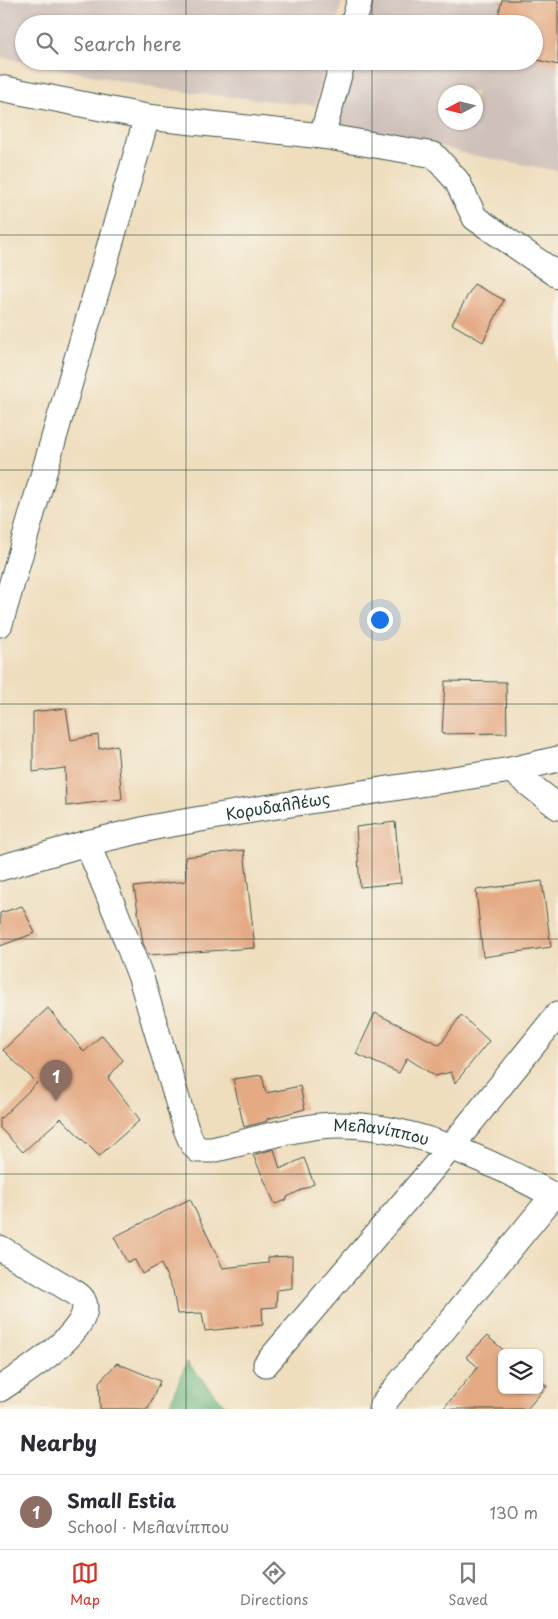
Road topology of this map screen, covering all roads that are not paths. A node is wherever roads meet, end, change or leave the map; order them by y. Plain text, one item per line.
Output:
1 (360, 0) edge
2 (356, 15) edge
3 (340, 70) edge
4 (0, 88) edge
5 (147, 117) junction
6 (322, 136) junction
7 (558, 275) edge
8 (0, 624) edge
9 (558, 759) edge
10 (511, 770) junction
11 (558, 807) edge
12 (87, 843) junction
13 (0, 868) edge
14 (558, 1014) edge
15 (451, 1147) junction
16 (556, 1197) edge
17 (0, 1248) edge
18 (266, 1364) dead end
19 (0, 1389) edge
20 (381, 1409) edge

1 - 2 street
3 - 6 street
4 - 5 street
5 - 6 street
5 - 8 street
6 - 7 street
9 - 10 street, Κορυδαλλέως
10 - 11 street
10 - 12 street, Κορυδαλλέως
12 - 13 street, Κορυδαλλέως
12 - 15 street, Μελανίππου
14 - 15 street
15 - 16 street, Μελανίππου
15 - 18 street
16 - 20 street
17 - 19 street

